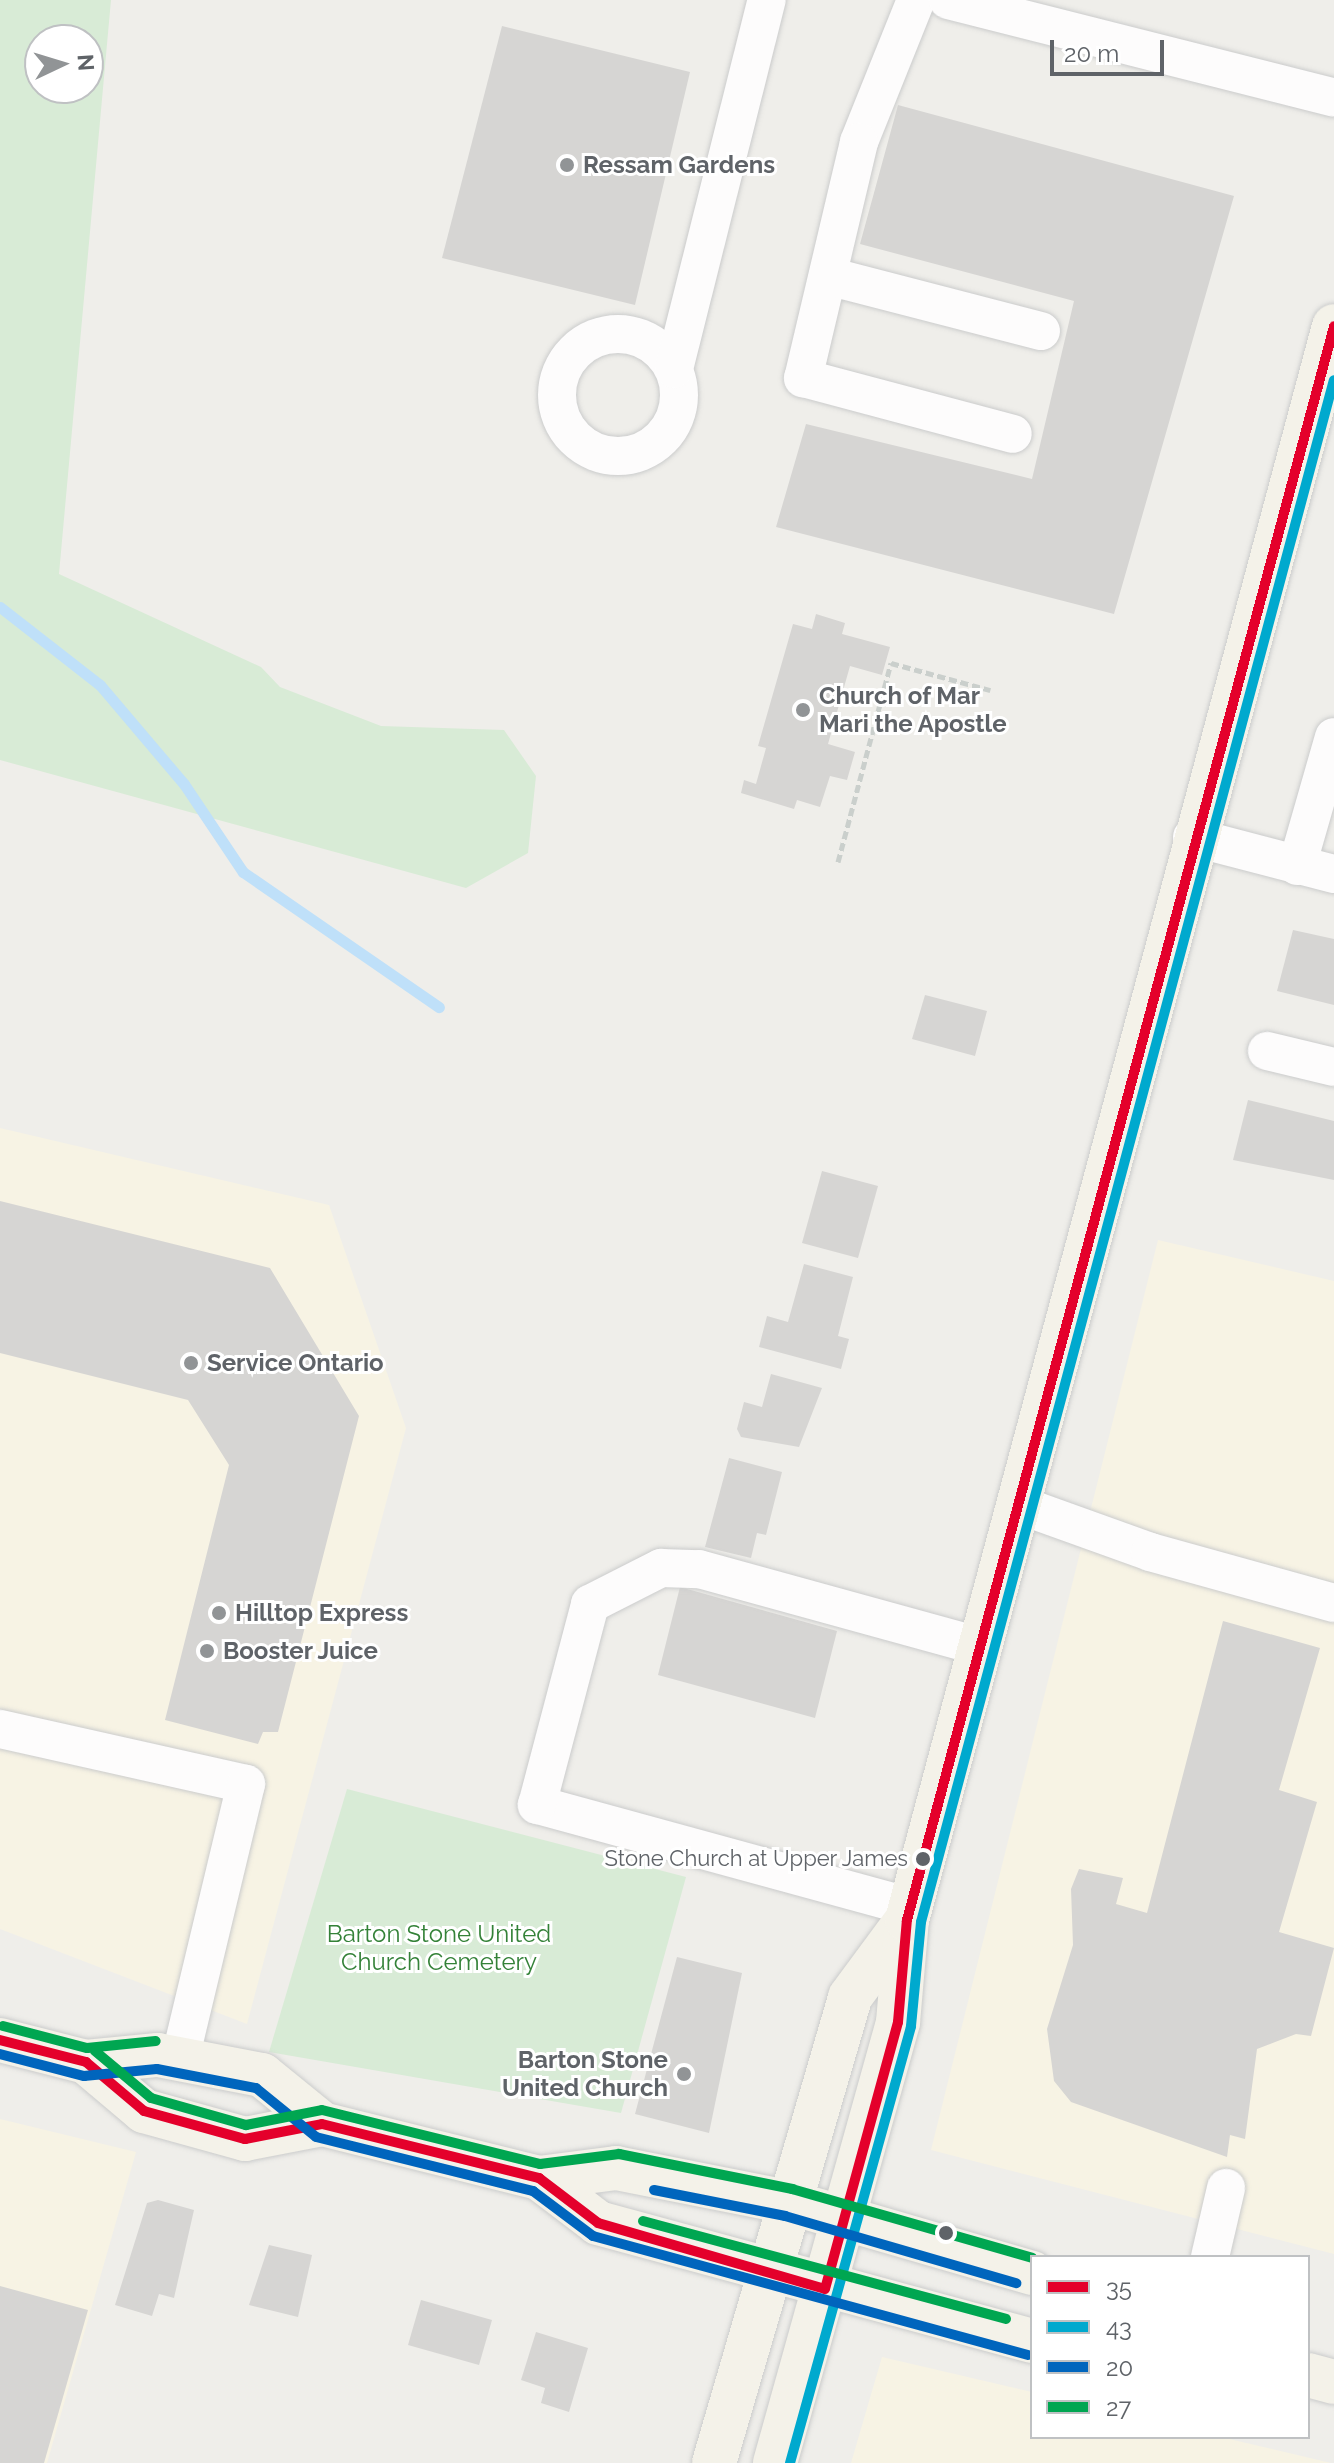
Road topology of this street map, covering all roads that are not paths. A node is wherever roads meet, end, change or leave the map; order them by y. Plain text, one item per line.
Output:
1 (767, 0) edge
2 (916, 0) edge
3 (948, 0) edge
4 (1334, 98) edge
5 (828, 276) junction
6 (1334, 326) edge
7 (1041, 331) dead end
8 (674, 369) dead end
9 (1013, 434) dead end
10 (1334, 737) edge
11 (1192, 837) junction
12 (1297, 866) junction
13 (1334, 874) edge
14 (1267, 1051) dead end
15 (1334, 1067) edge
16 (1017, 1504) junction
17 (1334, 1603) edge
18 (979, 1646) junction
19 (0, 1729) edge
20 (909, 1914) junction
21 (2, 2046) edge
22 (180, 2059) junction
23 (86, 2062) junction
24 (322, 2124) junction
25 (539, 2178) junction
26 (1226, 2188) dead end
27 (788, 2202) junction
28 (844, 2218) junction
29 (1210, 2255) edge
30 (769, 2272) junction
31 (1030, 2272) edge
32 (825, 2289) junction
33 (1030, 2340) edge
34 (1310, 2376) edge
35 (1334, 2382) edge
36 (714, 2463) edge
37 (775, 2463) edge

1 - 8 street
2 - 5 street
3 - 4 street
5 - 7 street
5 - 9 street
6 - 11 main road
10 - 12 street
11 - 12 street
11 - 16 main road
12 - 13 street
14 - 15 street
16 - 17 street
16 - 18 main road
18 - 20 main road
18 - 20 street
19 - 22 street
20 - 27 main road
20 - 28 main road
21 - 23 main road
22 - 23 main road
22 - 24 main road
23 - 24 main road
24 - 25 main road
25 - 27 main road
25 - 30 main road
26 - 29 street
27 - 28 main road
27 - 30 main road
28 - 31 main road
28 - 32 main road
30 - 32 main road
30 - 36 main road
32 - 33 main road
32 - 37 main road
34 - 35 main road

